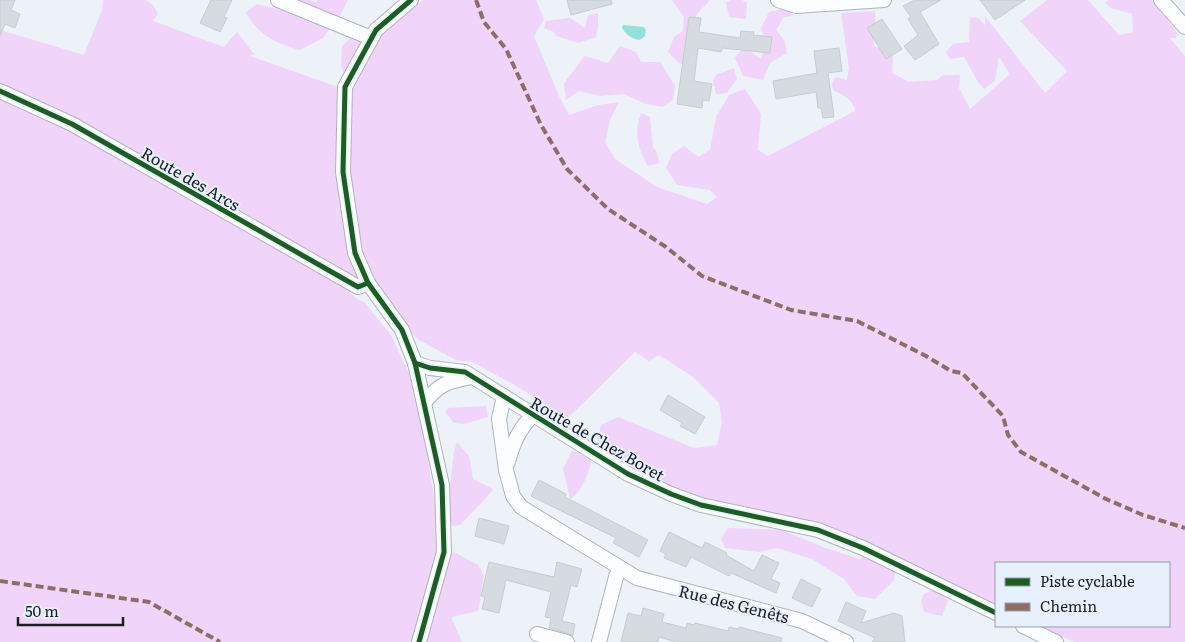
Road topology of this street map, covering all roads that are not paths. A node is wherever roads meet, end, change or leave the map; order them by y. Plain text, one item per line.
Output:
1 (278, 0) edge
2 (411, 0) edge
3 (778, 0) edge
4 (884, 0) edge
5 (1162, 0) edge
6 (1185, 27) edge
7 (371, 38) junction
8 (0, 91) edge
9 (368, 283) junction
10 (415, 363) junction
11 (472, 377) junction
12 (504, 396) junction
13 (424, 403) junction
14 (533, 415) junction
15 (506, 470) junction
16 (620, 569) junction
17 (995, 613) edge
18 (1025, 627) edge
19 (536, 634) dead end
20 (419, 642) edge
21 (567, 642) edge
22 (599, 642) edge
23 (846, 642) edge
24 (1056, 642) edge

1 - 7 street
2 - 7 street
3 - 4 street
5 - 6 street
7 - 9 street
8 - 9 street, Route des Arcs
9 - 10 street
10 - 11 street, Route de Chez Boret
10 - 13 street
11 - 12 street, Route de Chez Boret
11 - 13 street
12 - 14 street, Route de Chez Boret
12 - 15 street, Rue des Genêts
13 - 20 street
14 - 15 street, Rue des Genêts
14 - 17 street, Route de Chez Boret
15 - 16 street, Rue des Genêts
16 - 22 street
16 - 23 street, Rue des Genêts
18 - 24 street
19 - 21 street

